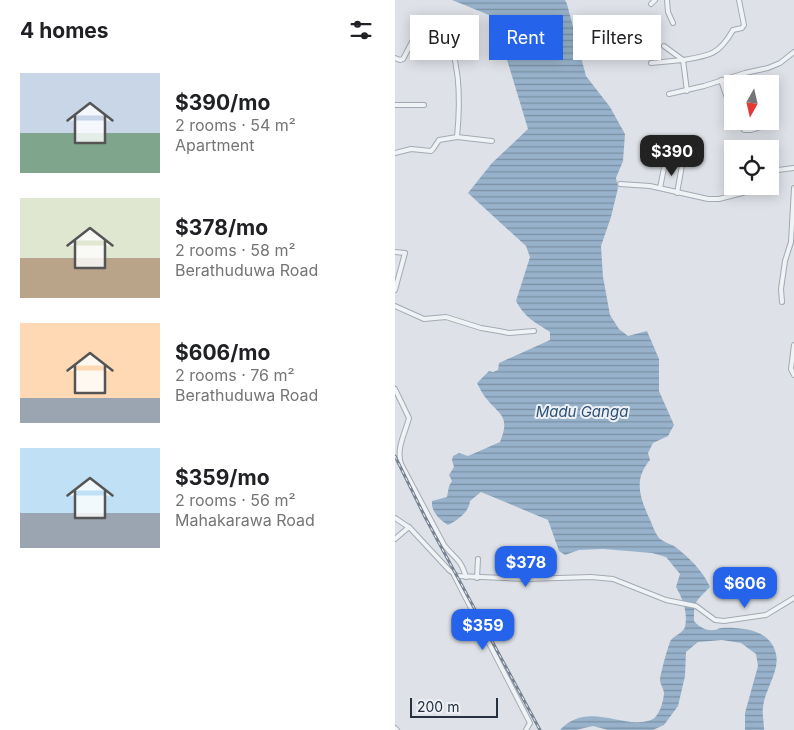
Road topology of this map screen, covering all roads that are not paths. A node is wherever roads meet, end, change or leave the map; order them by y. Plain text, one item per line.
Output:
1 (655, 0) edge
2 (667, 0) edge
3 (739, 0) edge
4 (651, 4) dead end
5 (673, 23) dead end
6 (664, 46) dead end
7 (410, 47) edge
8 (794, 52) edge
9 (395, 58) edge
10 (456, 60) edge
11 (683, 60) junction
12 (651, 63) dead end
13 (721, 80) junction
14 (724, 89) edge
15 (687, 91) junction
16 (669, 94) dead end
17 (395, 105) edge
18 (424, 105) dead end
19 (457, 137) junction
20 (492, 141) dead end
21 (395, 153) edge
22 (683, 160) dead end
23 (665, 163) dead end
24 (794, 168) edge
25 (779, 170) edge
26 (620, 184) dead end
27 (660, 188) junction
28 (794, 188) edge
29 (677, 193) junction
30 (735, 195) edge
31 (793, 242) edge
32 (395, 252) edge
33 (395, 290) edge
34 (782, 302) dead end
35 (395, 306) edge
36 (534, 331) dead end
37 (794, 345) edge
38 (794, 375) edge
39 (395, 389) edge
40 (395, 518) edge
41 (409, 527) junction
42 (395, 539) edge
43 (478, 559) dead end
44 (454, 575) junction
45 (466, 577) junction
46 (477, 578) junction
47 (794, 598) edge
48 (526, 730) edge

1 - 4 street
2 - 5 street
3 - 11 street
6 - 11 street
7 - 9 street
8 - 13 street
10 - 19 street
11 - 12 street
11 - 15 street
13 - 14 street
13 - 15 street
15 - 16 street
17 - 18 street
19 - 20 street
19 - 21 street
22 - 29 street
23 - 27 street
24 - 25 street
26 - 27 street
27 - 29 street
28 - 31 street
29 - 30 street
31 - 34 street
32 - 33 street
35 - 36 street
37 - 38 street
39 - 45 street
40 - 41 street
41 - 42 street
41 - 44 street
43 - 46 street
44 - 45 street
44 - 48 street
45 - 46 street
46 - 47 street

